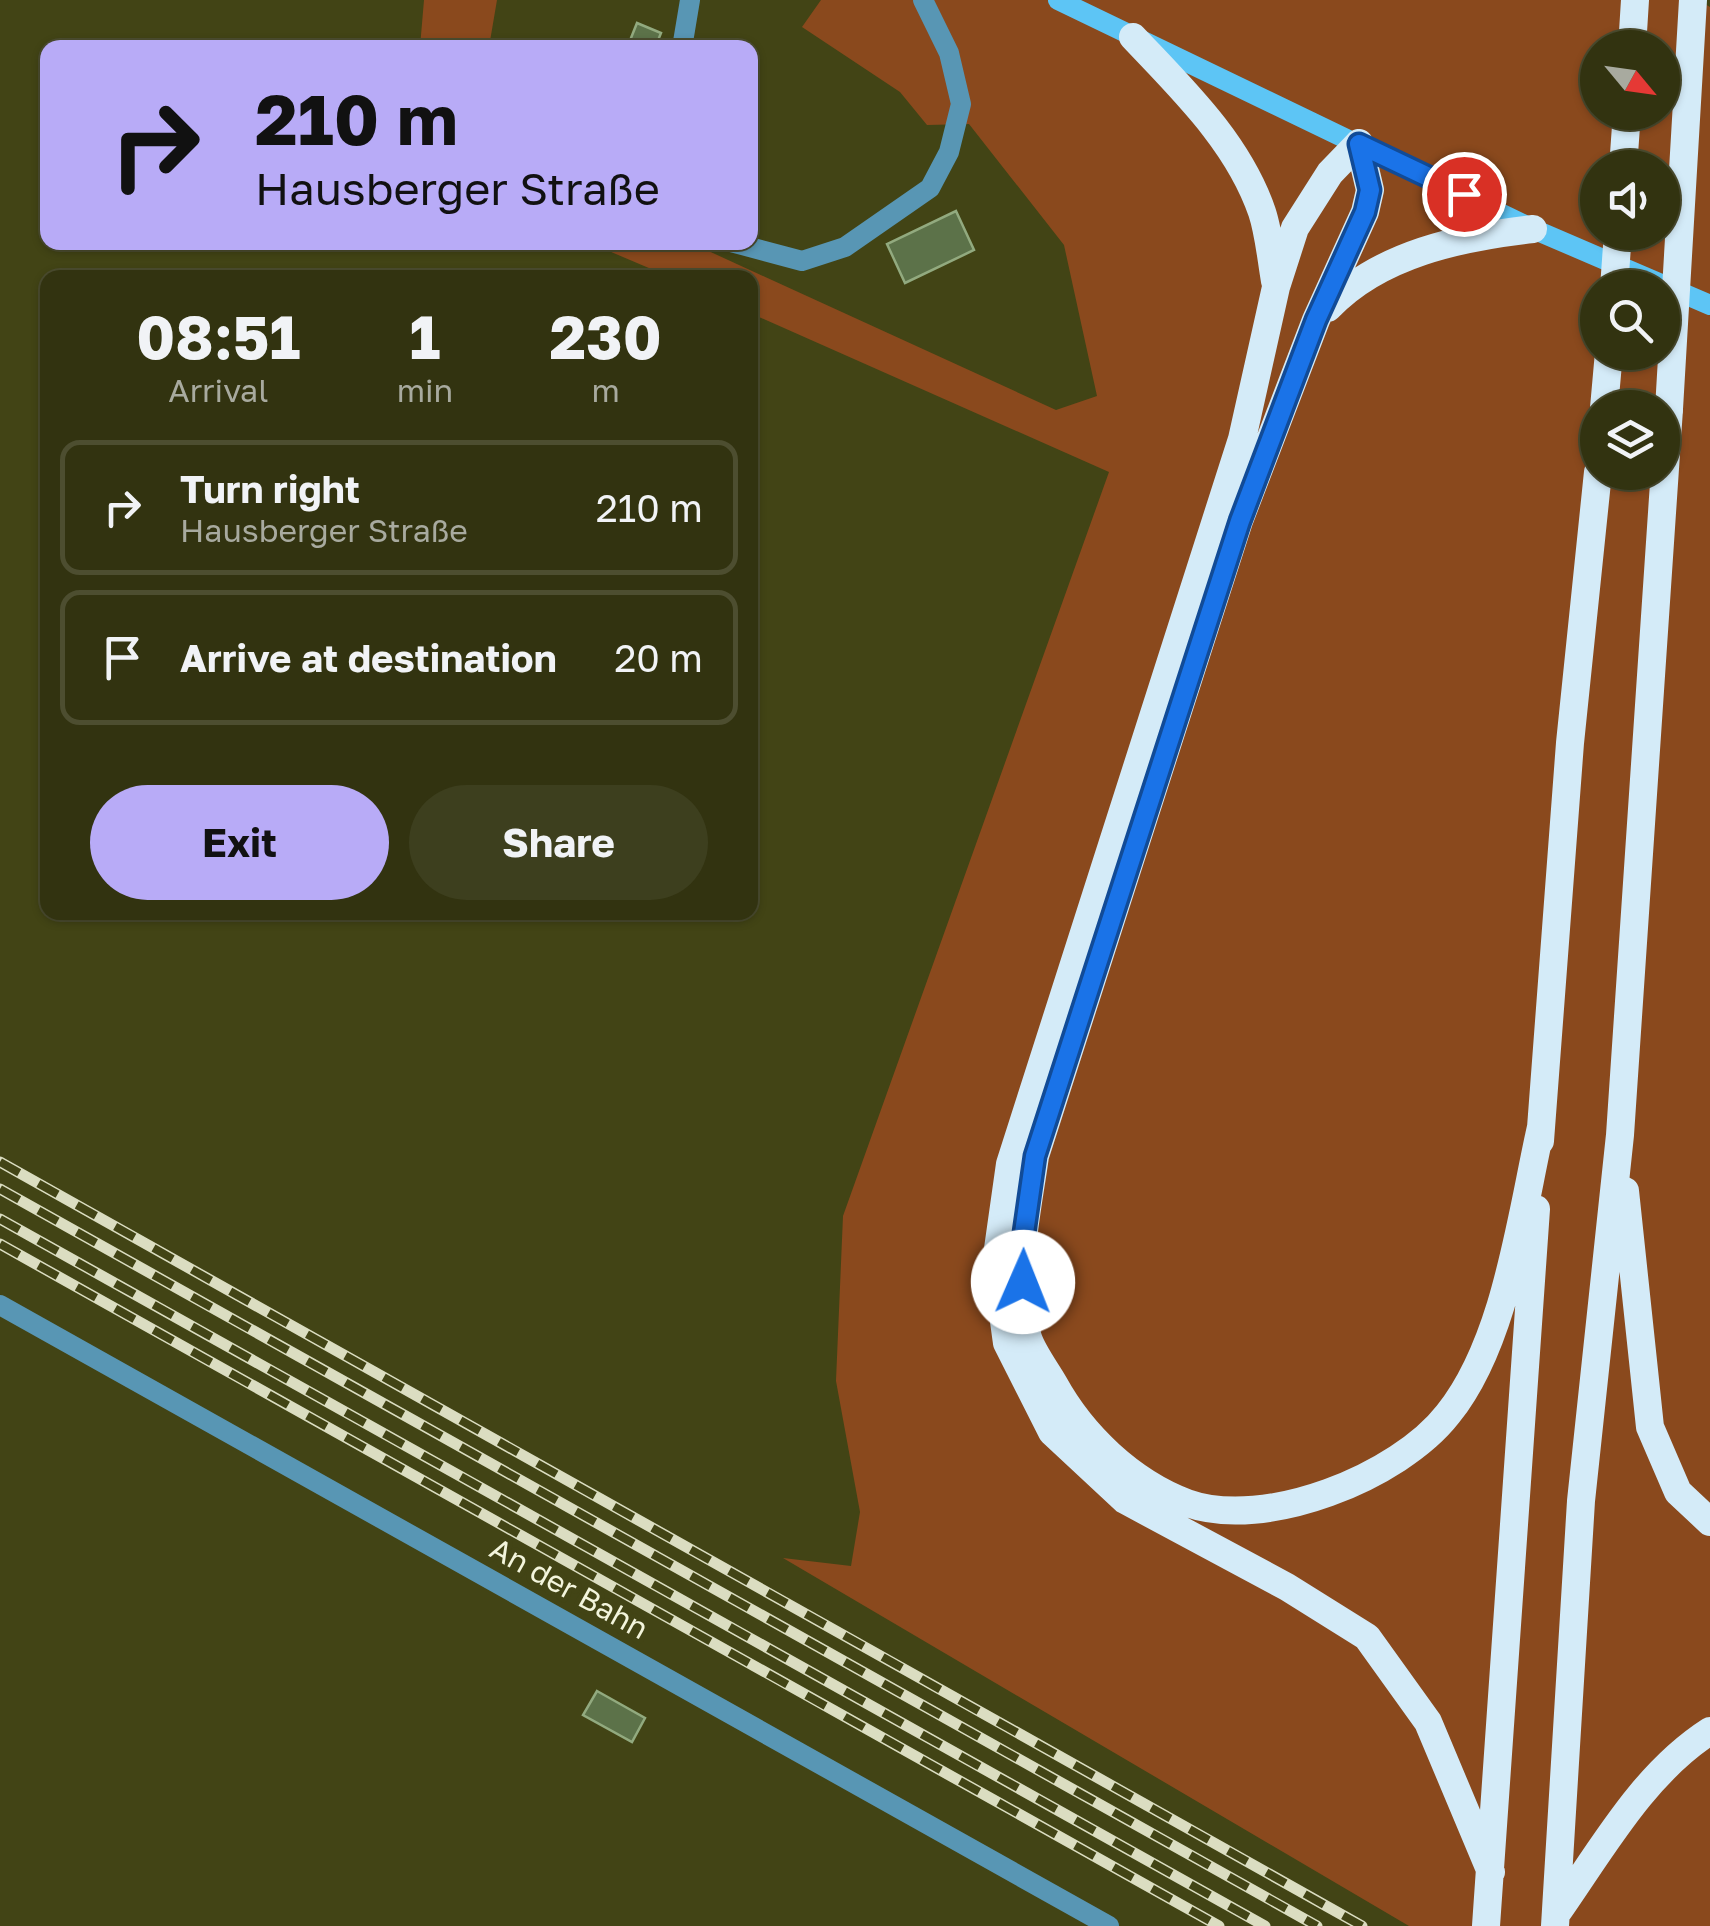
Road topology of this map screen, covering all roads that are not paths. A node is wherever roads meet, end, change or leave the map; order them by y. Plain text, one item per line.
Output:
1 (690, 0) edge
2 (922, 0) edge
3 (1058, 0) edge
4 (1635, 0) edge
5 (1692, 0) edge
6 (1633, 30) edge
7 (1133, 38) junction
8 (683, 40) edge
9 (1359, 144) junction
10 (1533, 228) junction
11 (758, 249) edge
12 (1276, 287) junction
13 (1710, 305) edge
14 (1316, 320) junction
15 (1596, 490) edge
16 (1541, 1127) junction
17 (1620, 1135) junction
18 (0, 1305) edge
19 (1710, 1522) edge
20 (1710, 1732) edge
21 (1490, 1876) junction
22 (1555, 1920) edge
23 (1109, 1926) edge
24 (1486, 1926) edge

1 - 8 street
2 - 11 street
3 - 7 main road
4 - 6 highway
5 - 17 highway, bridge
7 - 9 main road
7 - 12 highway
9 - 10 main road
9 - 12 highway
9 - 14 highway
10 - 13 main road
10 - 14 highway
12 - 21 highway
14 - 16 highway
15 - 16 highway
16 - 21 highway
17 - 19 highway
17 - 22 highway
18 - 23 street, An der Bahn
20 - 22 highway
21 - 24 highway

